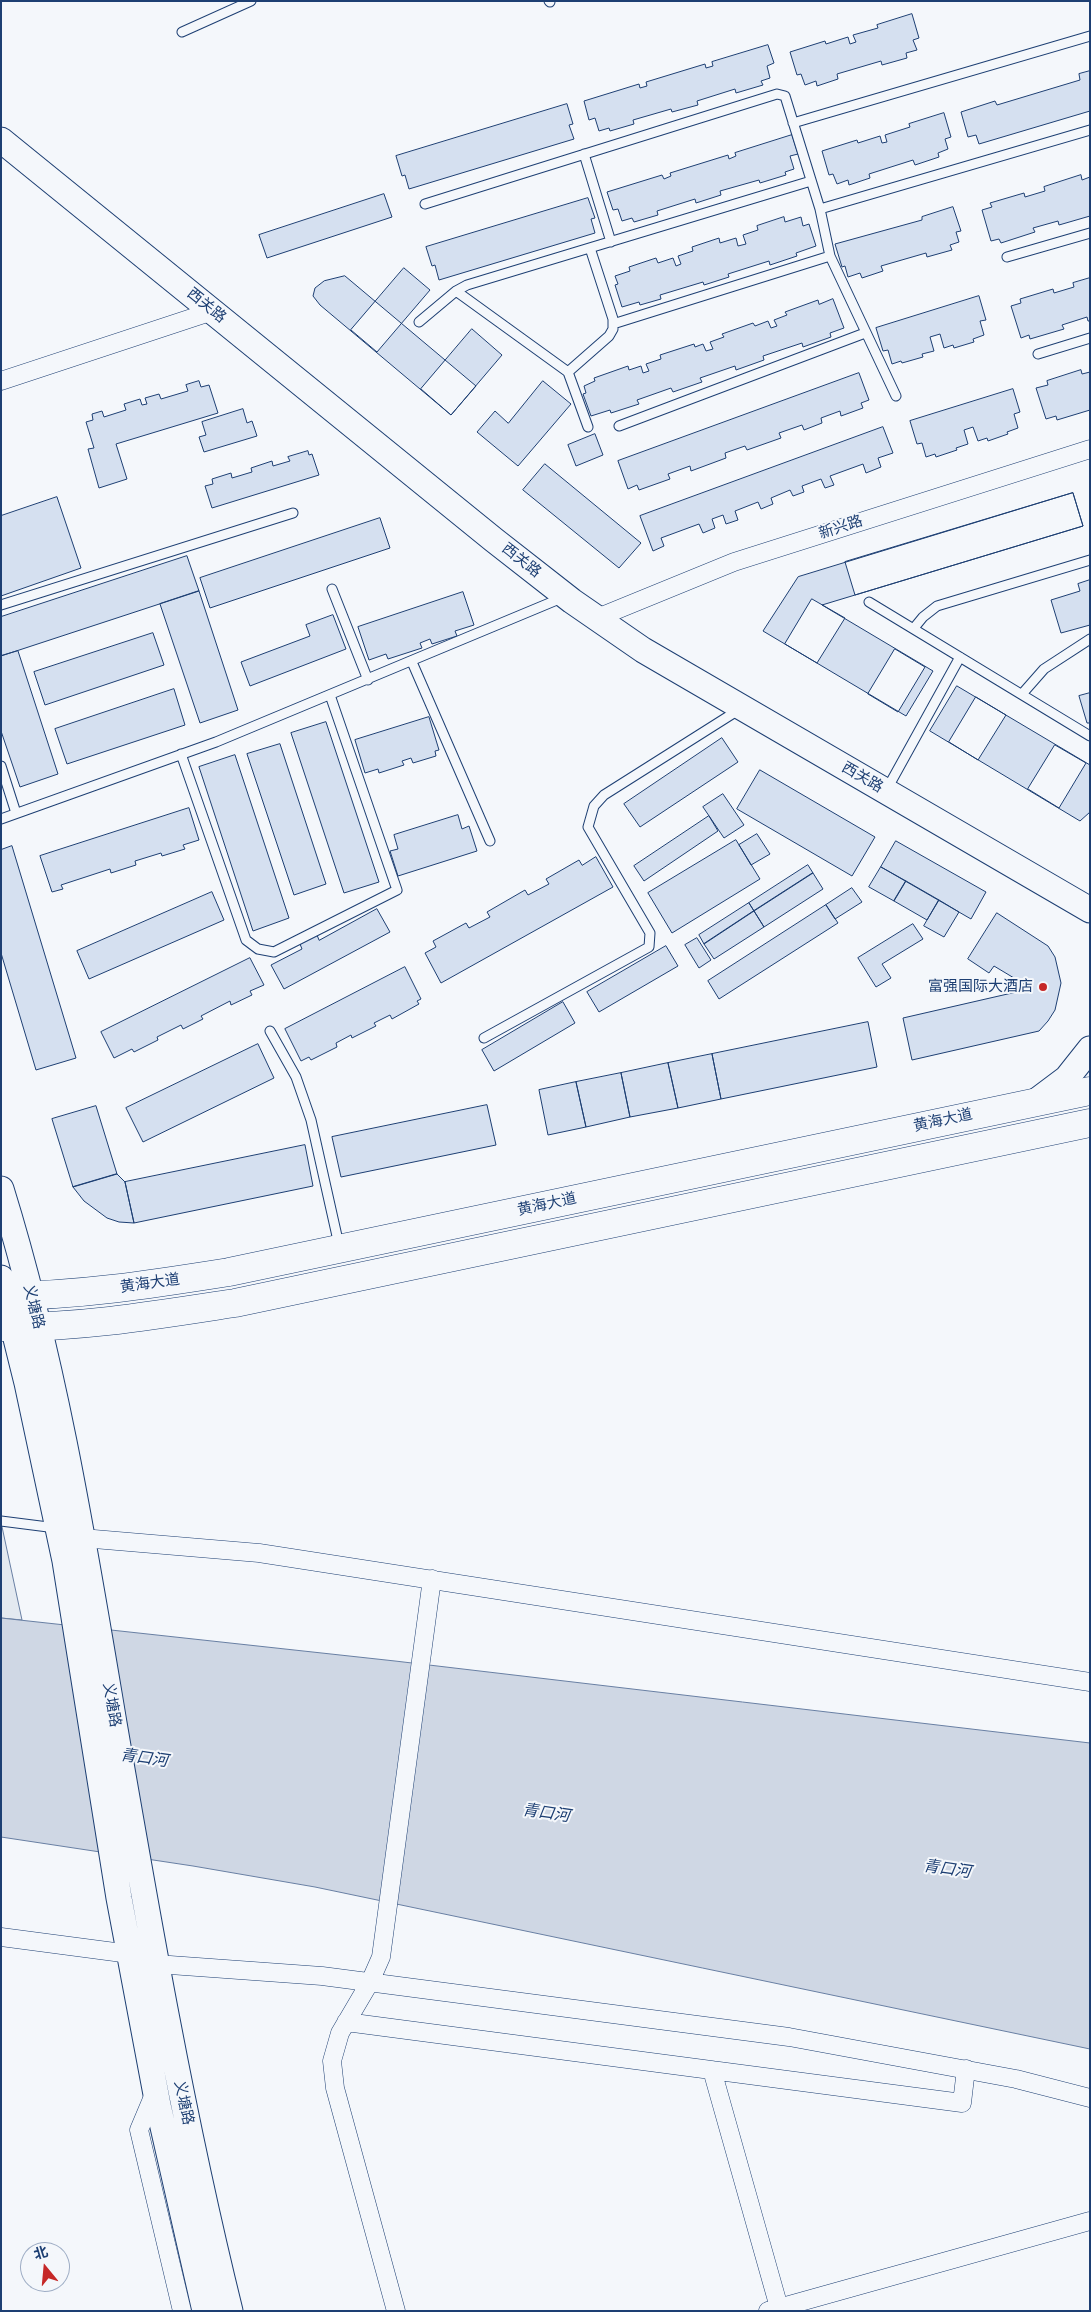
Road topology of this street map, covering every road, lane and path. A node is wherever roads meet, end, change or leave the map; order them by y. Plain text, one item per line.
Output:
1 (251, 1) edge
2 (182, 32) dead end
3 (1090, 36) edge
4 (793, 123) junction
5 (1090, 130) edge
6 (1, 140) edge
7 (584, 154) junction
8 (811, 181) junction
9 (425, 204) dead end
10 (820, 209) junction
11 (1090, 233) edge
12 (611, 242) junction
13 (590, 248) junction
14 (830, 256) junction
15 (1007, 257) dead end
16 (456, 291) junction
17 (213, 312) junction
18 (419, 322) dead end
19 (613, 324) junction
20 (866, 333) junction
21 (1090, 338) edge
22 (1038, 354) dead end
23 (568, 372) junction
24 (1, 381) edge
25 (896, 396) dead end
26 (619, 426) dead end
27 (588, 427) dead end
28 (1090, 449) edge
29 (293, 513) dead end
30 (1090, 560) edge
31 (332, 589) dead end
32 (566, 596) junction
33 (868, 602) dead end
34 (1, 606) edge
35 (597, 618) junction
36 (914, 628) junction
37 (1090, 639) edge
38 (960, 657) junction
39 (412, 662) junction
40 (368, 680) junction
41 (1022, 694) junction
42 (330, 695) junction
43 (742, 708) junction
44 (1090, 736) edge
45 (182, 754) junction
46 (1, 766) edge
47 (886, 792) junction
48 (16, 813) junction
49 (1, 819) edge
50 (490, 841) dead end
51 (1090, 910) edge
52 (270, 1030) dead end
53 (484, 1038) dead end
54 (1090, 1049) edge
55 (1090, 1091) edge
56 (1035, 1102) junction
57 (1090, 1123) edge
58 (1, 1189) edge
59 (340, 1249) junction
60 (10, 1291) edge
61 (18, 1327) edge
62 (1, 1521) edge
63 (58, 1528) junction
64 (82, 1538) junction
65 (76, 1562) junction
66 (432, 1579) junction
67 (1090, 1682) edge
68 (1, 1937) edge
69 (128, 1942) junction
70 (156, 1964) junction
71 (370, 1982) junction
72 (346, 2022) junction
73 (712, 2070) junction
74 (966, 2070) junction
75 (156, 2091) junction
76 (1090, 2098) edge
77 (1090, 2221) edge
78 (776, 2310) edge
79 (182, 2311) edge
80 (205, 2311) edge
81 (230, 2311) edge
82 (396, 2311) edge

1 - 2 lane
3 - 4 lane
4 - 7 lane
4 - 8 lane
5 - 10 lane
6 - 17 main road, 西关路
7 - 9 lane
7 - 12 lane
8 - 10 lane
8 - 12 lane
10 - 14 lane
11 - 15 lane
12 - 13 lane
13 - 16 lane
13 - 19 lane
14 - 19 lane
14 - 20 lane
16 - 18 lane
16 - 23 lane
17 - 24 street
17 - 32 main road, 西关路
19 - 23 lane
20 - 25 lane
20 - 26 lane
21 - 22 lane
23 - 27 lane
28 - 35 street, 新兴路
29 - 34 lane
30 - 36 lane
31 - 40 lane
32 - 35 main road, 西关路
32 - 39 lane
33 - 36 lane
35 - 43 main road, 西关路
36 - 38 lane
37 - 41 lane
38 - 41 lane
38 - 47 lane
39 - 40 lane
39 - 50 lane
40 - 42 lane
41 - 44 lane
42 - 45 lane
42 - 45 lane
43 - 47 main road, 西关路
43 - 53 lane
45 - 48 lane
46 - 48 lane
47 - 51 main road, 西关路
48 - 49 lane
52 - 59 lane
54 - 56 main road
55 - 56 main road, 黄海大道
56 - 59 main road, 黄海大道
57 - 61 main road
58 - 60 main road, 义塘路
59 - 60 main road, 黄海大道
60 - 61 main road, 义塘路
61 - 63 main road, 义塘路
61 - 64 main road, 义塘路
62 - 63 lane
63 - 65 main road, 义塘路
64 - 65 main road, 义塘路
64 - 66 street
65 - 69 main road, 义塘路
65 - 70 main road, 义塘路
66 - 67 street
66 - 71 street
68 - 69 street
69 - 75 main road, 义塘路
70 - 71 street
70 - 81 main road, 义塘路
71 - 72 street
71 - 74 street
72 - 73 street
72 - 82 street
73 - 74 street
73 - 78 street
74 - 76 street
75 - 79 street
75 - 80 main road, 义塘路
77 - 78 street

